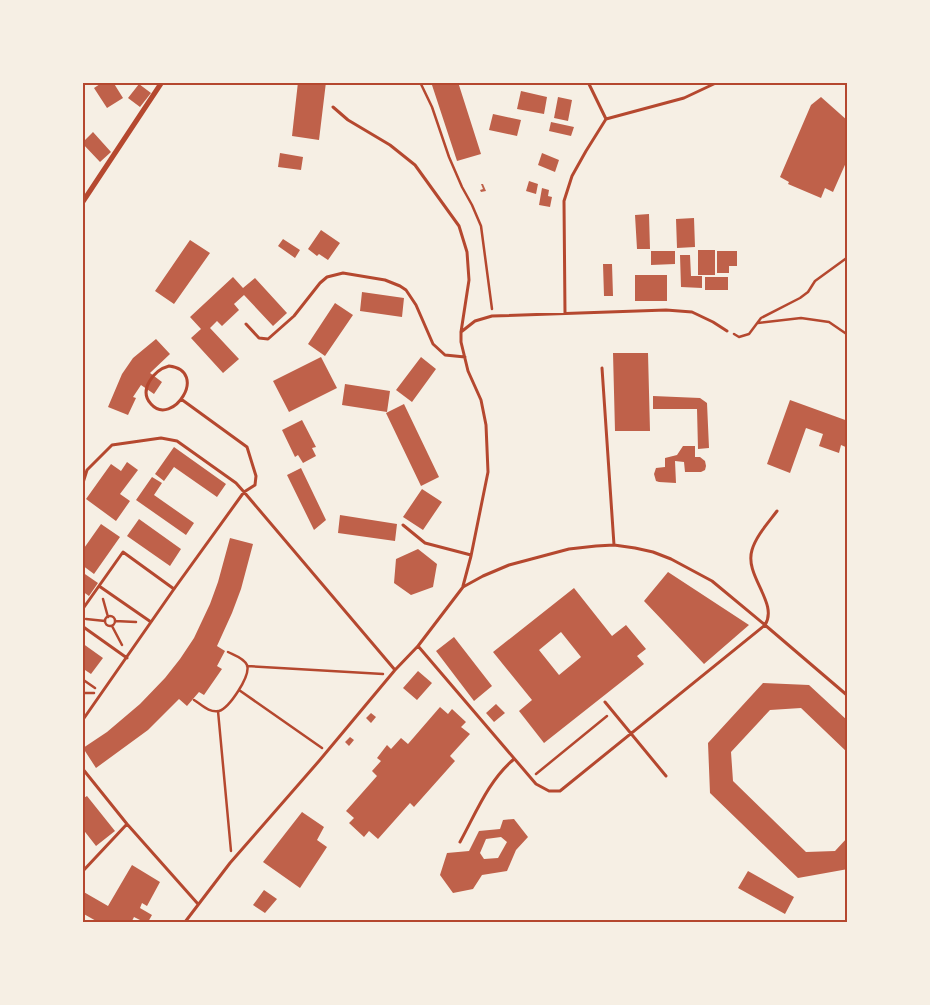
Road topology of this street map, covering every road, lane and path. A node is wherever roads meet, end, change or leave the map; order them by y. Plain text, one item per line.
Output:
1 (162, 82) edge
2 (420, 82) edge
3 (588, 82) edge
4 (718, 82) edge
5 (333, 107) dead end
6 (606, 119) junction
7 (82, 203) edge
8 (848, 257) edge
9 (565, 313) junction
10 (492, 316) junction
11 (758, 323) junction
12 (246, 324) dead end
13 (727, 331) joint
14 (461, 332) junction
15 (848, 335) edge
16 (464, 357) junction
17 (602, 368) dead end
18 (181, 399) junction
19 (82, 486) edge
20 (244, 492) junction
21 (777, 511) dead end
22 (403, 525) dead end
23 (614, 545) junction
24 (471, 555) junction
25 (99, 586) junction
26 (463, 587) junction
27 (174, 588) junction
28 (82, 610) edge
29 (108, 616) junction
30 (82, 619) edge
31 (105, 620) junction
32 (115, 621) junction
33 (151, 622) junction
34 (765, 625) junction
35 (82, 626) edge
36 (112, 626) junction
37 (418, 646) junction
38 (228, 652) dead end
39 (127, 658) junction
40 (248, 666) junction
41 (395, 670) junction
42 (380, 674) dead end
43 (82, 679) edge
44 (239, 690) junction
45 (102, 694) junction
46 (848, 696) edge
47 (194, 700) dead end
48 (605, 702) dead end
49 (218, 711) junction
50 (613, 712) junction
51 (82, 721) edge
52 (631, 734) junction
53 (322, 748) dead end
54 (514, 759) junction
55 (82, 768) edge
56 (666, 776) dead end
57 (531, 779) junction
58 (127, 824) junction
59 (460, 842) dead end
60 (231, 853) dead end
61 (82, 872) edge
62 (198, 904) junction
63 (185, 922) edge

1 - 7 street
2 - 10 path
3 - 6 lane
4 - 6 lane
5 - 14 lane
6 - 9 lane
8 - 11 path
9 - 10 lane
9 - 13 lane
10 - 14 lane
11 - 13 path
11 - 15 path
12 - 16 lane
14 - 16 lane
16 - 24 lane
17 - 23 lane
18 - 18 lane
18 - 20 lane
19 - 20 lane
20 - 27 lane
20 - 41 lane
21 - 34 lane
22 - 24 lane
23 - 26 lane
23 - 34 lane
24 - 26 lane
25 - 27 lane
25 - 28 lane
25 - 29 path
25 - 33 lane
26 - 37 lane
27 - 33 lane
29 - 31 path
29 - 32 path
30 - 31 path
31 - 36 path
32 - 33 path
32 - 36 path
33 - 39 lane
34 - 46 lane
34 - 52 lane
35 - 39 lane
36 - 39 path
37 - 41 lane
37 - 54 lane
38 - 40 path
39 - 45 lane
40 - 42 path
40 - 44 path
41 - 62 lane
43 - 45 path
44 - 49 path
44 - 53 path
45 - 51 lane
47 - 49 path
48 - 50 lane
49 - 60 path
50 - 52 lane
50 - 57 path
52 - 56 lane
52 - 57 lane
54 - 57 lane
54 - 59 lane
55 - 58 lane
58 - 61 lane
58 - 62 lane
62 - 63 lane

